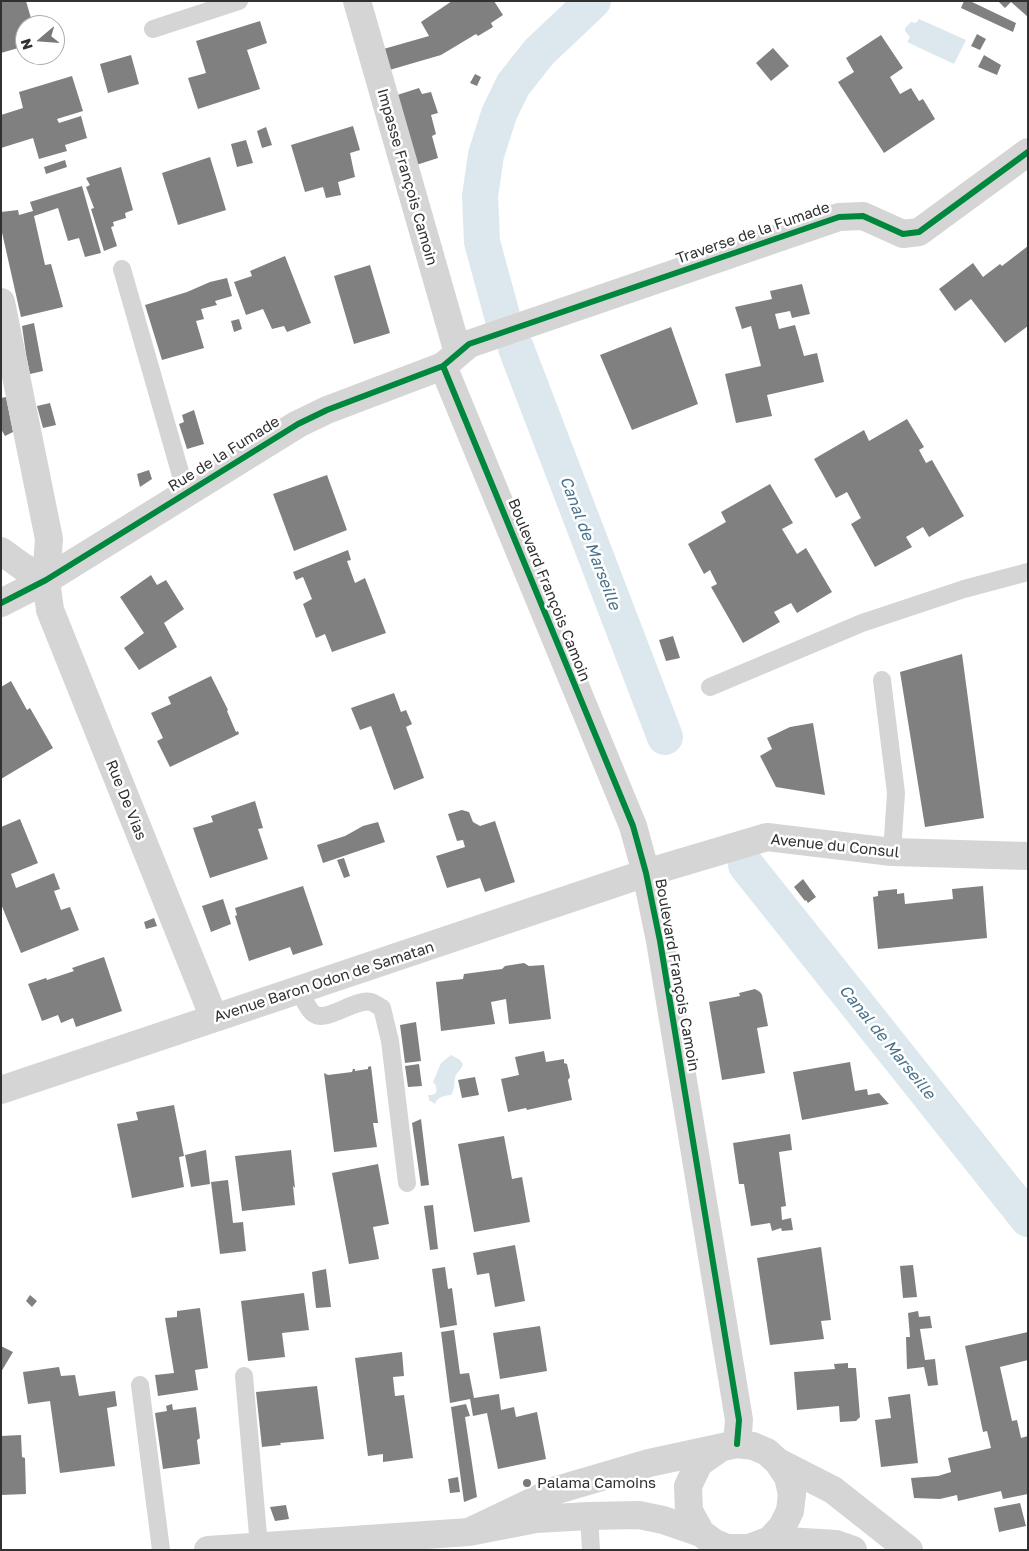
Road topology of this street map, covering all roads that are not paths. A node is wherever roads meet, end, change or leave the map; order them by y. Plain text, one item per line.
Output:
1 (239, 1) edge
2 (357, 1) edge
3 (153, 29) dead end
4 (1028, 152) edge
5 (122, 269) dead end
6 (1, 302) edge
7 (456, 354) junction
8 (186, 493) junction
9 (1, 551) edge
10 (1028, 572) edge
11 (46, 580) junction
12 (1, 603) edge
13 (882, 680) dead end
14 (710, 687) dead end
15 (892, 852) junction
16 (1028, 856) edge
17 (646, 873) junction
18 (300, 990) junction
19 (214, 1018) junction
20 (1, 1090) edge
21 (407, 1183) dead end
22 (244, 1376) dead end
23 (140, 1385) dead end
24 (728, 1446) junction
25 (778, 1462) junction
26 (589, 1516) junction
27 (469, 1532) junction
28 (701, 1533) junction
29 (770, 1540) junction
30 (259, 1546) junction
31 (727, 1549) edge
32 (161, 1550) edge
33 (208, 1550) edge
34 (592, 1550) edge
35 (853, 1550) edge
36 (909, 1550) edge

1 - 3 lane
2 - 7 street, Impasse François Camoin
4 - 7 street, Traverse de la Fumade
5 - 8 lane
6 - 11 street, Rue De Vias
7 - 8 street, Rue de la Fumade
7 - 17 street, Boulevard François Camoin
8 - 11 street, Rue de la Fumade
9 - 11 street
10 - 14 lane
11 - 12 street, Rue de la Fumade
11 - 19 street, Rue De Vias
13 - 15 lane
15 - 16 street, Avenue du Consul
15 - 17 street, Avenue du Consul
17 - 18 street, Avenue Baron Odon de Samatan
17 - 24 street, Boulevard François Camoin
18 - 19 street, Avenue Baron Odon de Samatan
18 - 21 lane
19 - 20 street, Avenue Baron Odon de Samatan
22 - 30 lane
23 - 32 lane
24 - 25 street
24 - 27 street
24 - 28 street
25 - 29 street
25 - 36 street
26 - 27 street
26 - 28 street
26 - 34 lane
27 - 30 street
28 - 31 street
29 - 31 street
29 - 35 street
30 - 33 street

